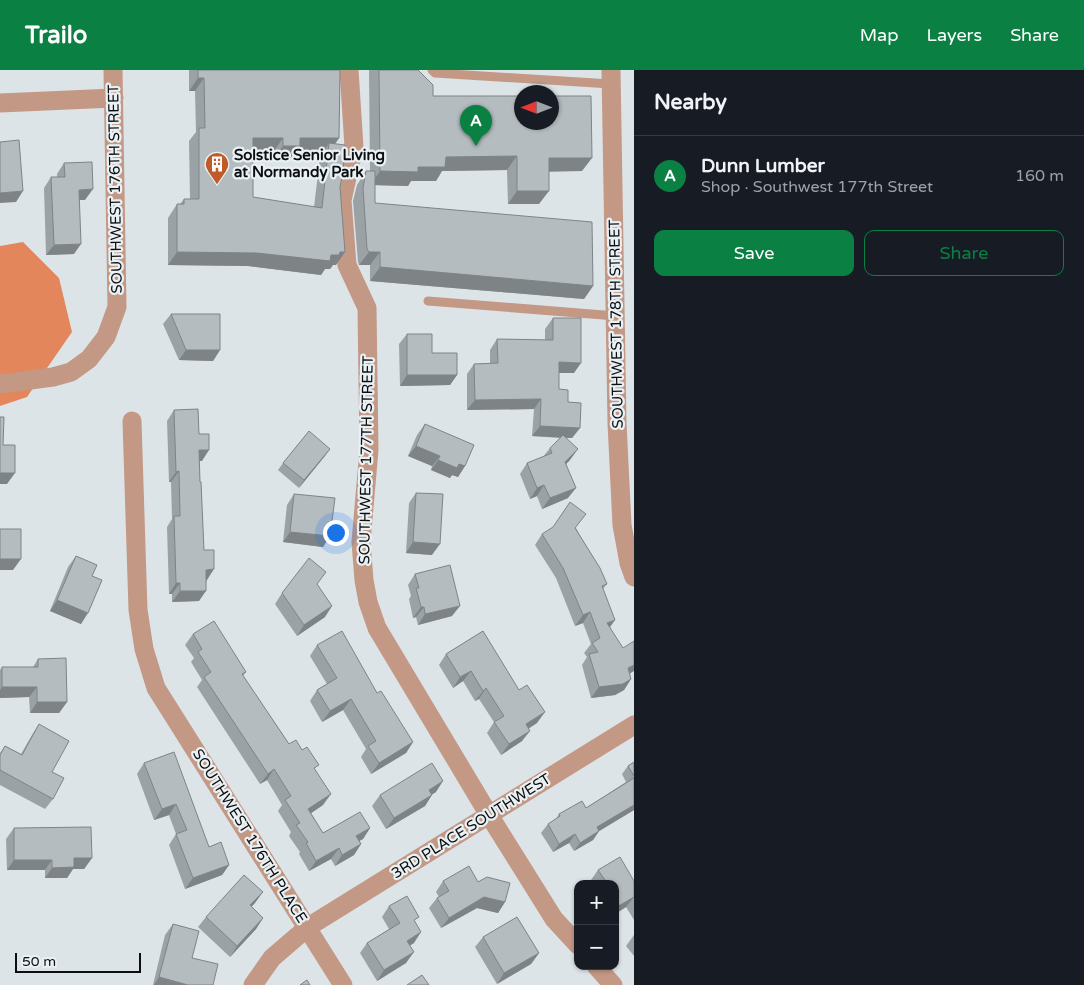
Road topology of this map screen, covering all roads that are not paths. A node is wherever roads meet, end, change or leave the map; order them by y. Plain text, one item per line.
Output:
1 (113, 70) edge
2 (349, 70) edge
3 (432, 70) edge
4 (611, 77) edge
5 (114, 98) junction
6 (0, 103) edge
7 (428, 301) dead end
8 (616, 316) junction
9 (0, 384) edge
10 (132, 420) dead end
11 (626, 424) edge
12 (634, 577) edge
13 (634, 724) edge
14 (489, 815) junction
15 (308, 927) junction
16 (574, 941) edge
17 (600, 970) edge
18 (253, 985) edge
19 (343, 985) edge
20 (613, 985) edge

1 - 5 street, SOUTHWEST 176TH STREET
2 - 14 street, SOUTHWEST 177TH STREET
3 - 4 lane
4 - 8 street, SOUTHWEST 178TH STREET
5 - 6 street
5 - 9 street, SOUTHWEST 176TH STREET
7 - 8 lane
8 - 11 street, SOUTHWEST 178TH STREET
10 - 15 street, SOUTHWEST 176TH PLACE
11 - 12 street, SOUTHWEST 178TH STREET
13 - 14 street, 3RD PLACE SOUTHWEST
14 - 15 street, 3RD PLACE SOUTHWEST
14 - 16 street, SOUTHWEST 177TH STREET
15 - 18 street, 3RD PLACE SOUTHWEST
15 - 19 street, SOUTHWEST 176TH PLACE
17 - 20 street

